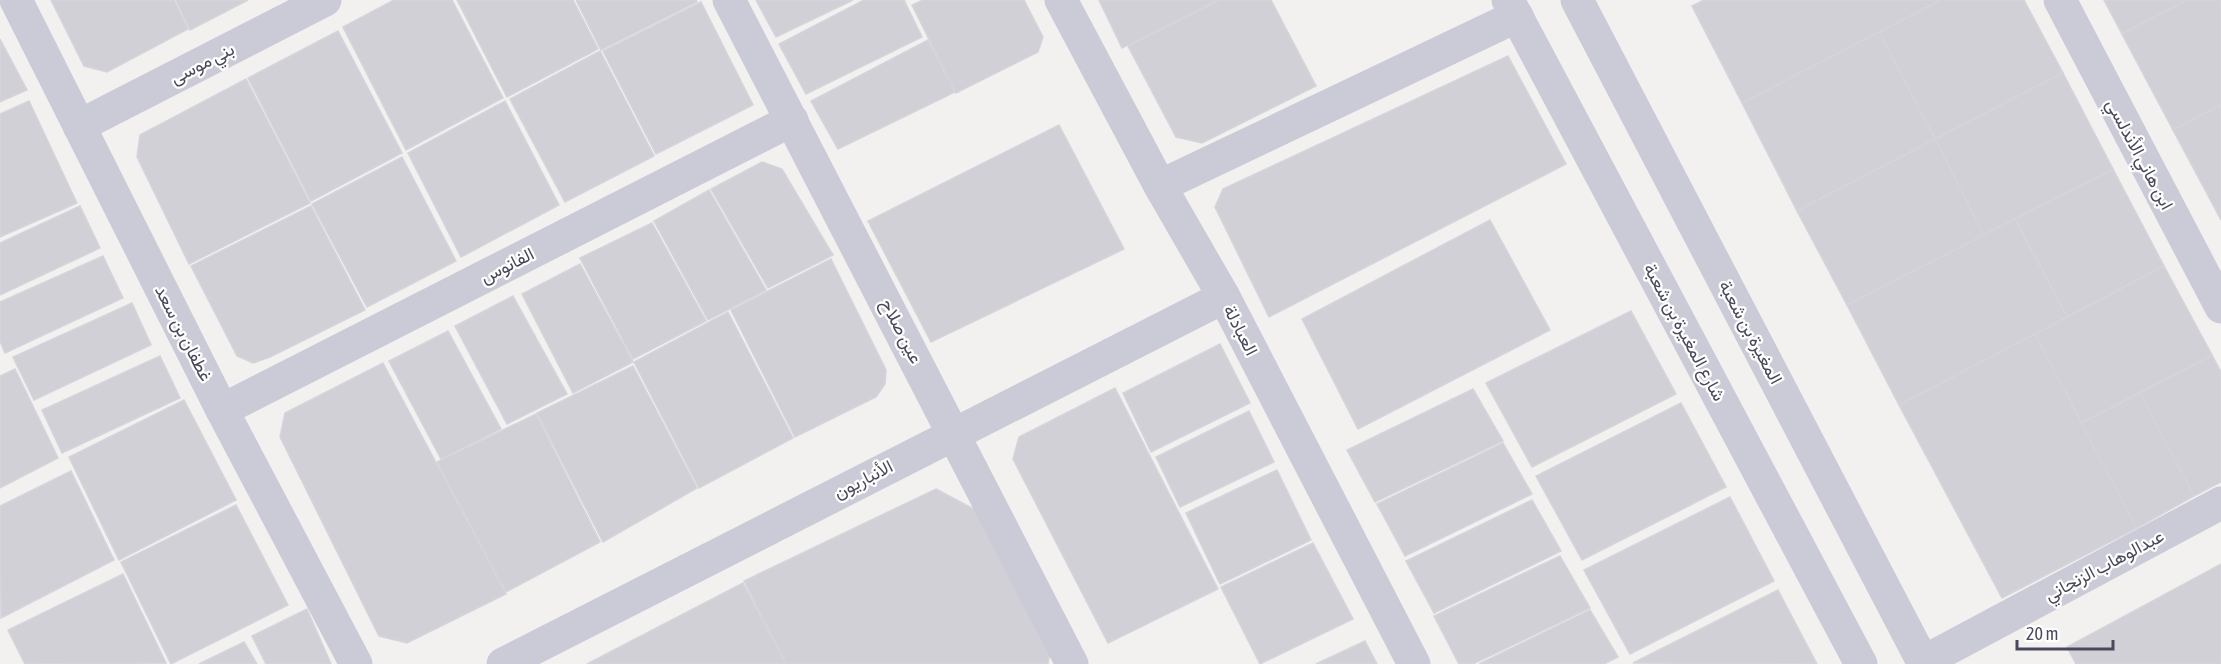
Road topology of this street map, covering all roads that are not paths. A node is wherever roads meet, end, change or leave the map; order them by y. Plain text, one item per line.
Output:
1 (16, 0) edge
2 (324, 0) edge
3 (729, 0) edge
4 (1061, 0) edge
5 (2060, 0) edge
6 (1581, 1) edge
7 (1513, 8) edge
8 (792, 120) junction
9 (79, 126) junction
10 (1160, 186) junction
11 (1224, 297) junction
12 (2221, 308) edge
13 (222, 410) junction
14 (954, 432) junction
15 (2221, 503) edge
16 (1924, 663) edge
17 (356, 664) edge
18 (503, 664) edge
19 (1072, 664) edge
20 (1414, 664) edge
21 (1861, 664) edge

1 - 9 street, غطفان بن سعد
2 - 9 street, بني موسى
3 - 8 street, عين صلاح
4 - 10 street, العبادلة
5 - 12 street, ابن هاني الأندلسي
6 - 16 street, المغيرة بن شعبة
7 - 10 street
7 - 21 street, شارع المغيرة بن شعبة
8 - 13 street, الفانوس
8 - 14 street, عين صلاح
9 - 13 street, غطفان بن سعد
10 - 11 street, العبادلة
11 - 14 street, الأنباريون
11 - 20 street, العبادلة
13 - 17 street, غطفان بن سعد
14 - 18 street, الأنباريون
14 - 19 street, عين صلاح
15 - 16 street, عبدالوهاب الزنجاني

